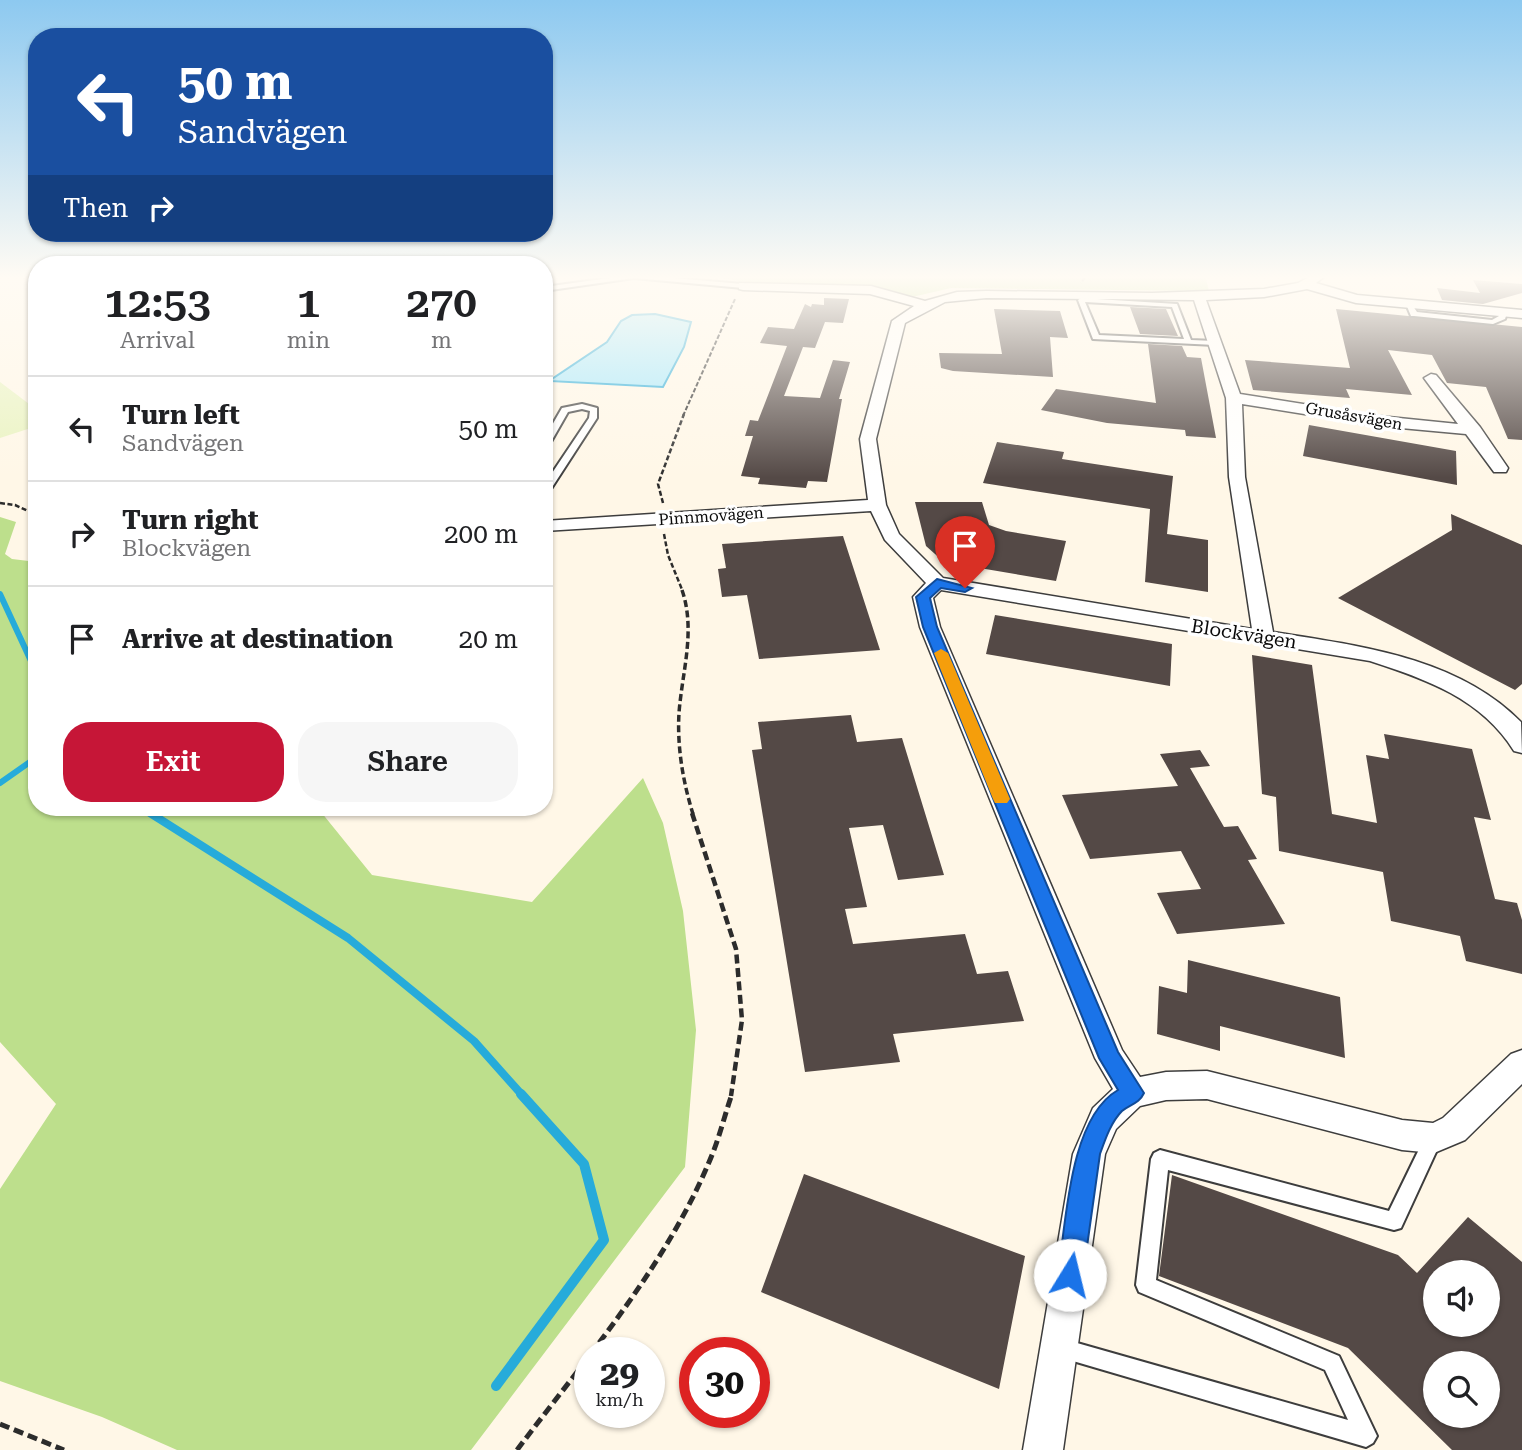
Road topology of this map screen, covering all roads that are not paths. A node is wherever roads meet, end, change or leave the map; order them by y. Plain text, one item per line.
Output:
1 (1215, 343) edge
2 (893, 344) edge
3 (1432, 378) dead end
4 (1234, 398) junction
5 (1474, 430) junction
6 (553, 431) edge
7 (1500, 468) dead end
8 (553, 478) edge
9 (877, 505) junction
10 (553, 525) edge
11 (937, 583) junction
12 (1264, 637) junction
13 (1522, 745) edge
14 (1522, 1064) edge
15 (1133, 1093) junction
16 (1434, 1138) junction
17 (1059, 1348) junction
18 (1043, 1450) edge

1 - 4 street
2 - 9 street
3 - 5 street
4 - 5 street, Grusåsvägen
4 - 12 street
5 - 7 street
6 - 8 lane
9 - 10 street, Pinnmovägen
9 - 11 street
11 - 12 street, Blockvägen
11 - 15 street
12 - 13 street, Blockvägen
14 - 16 street
15 - 16 street
15 - 17 street
16 - 17 lane
17 - 18 street

